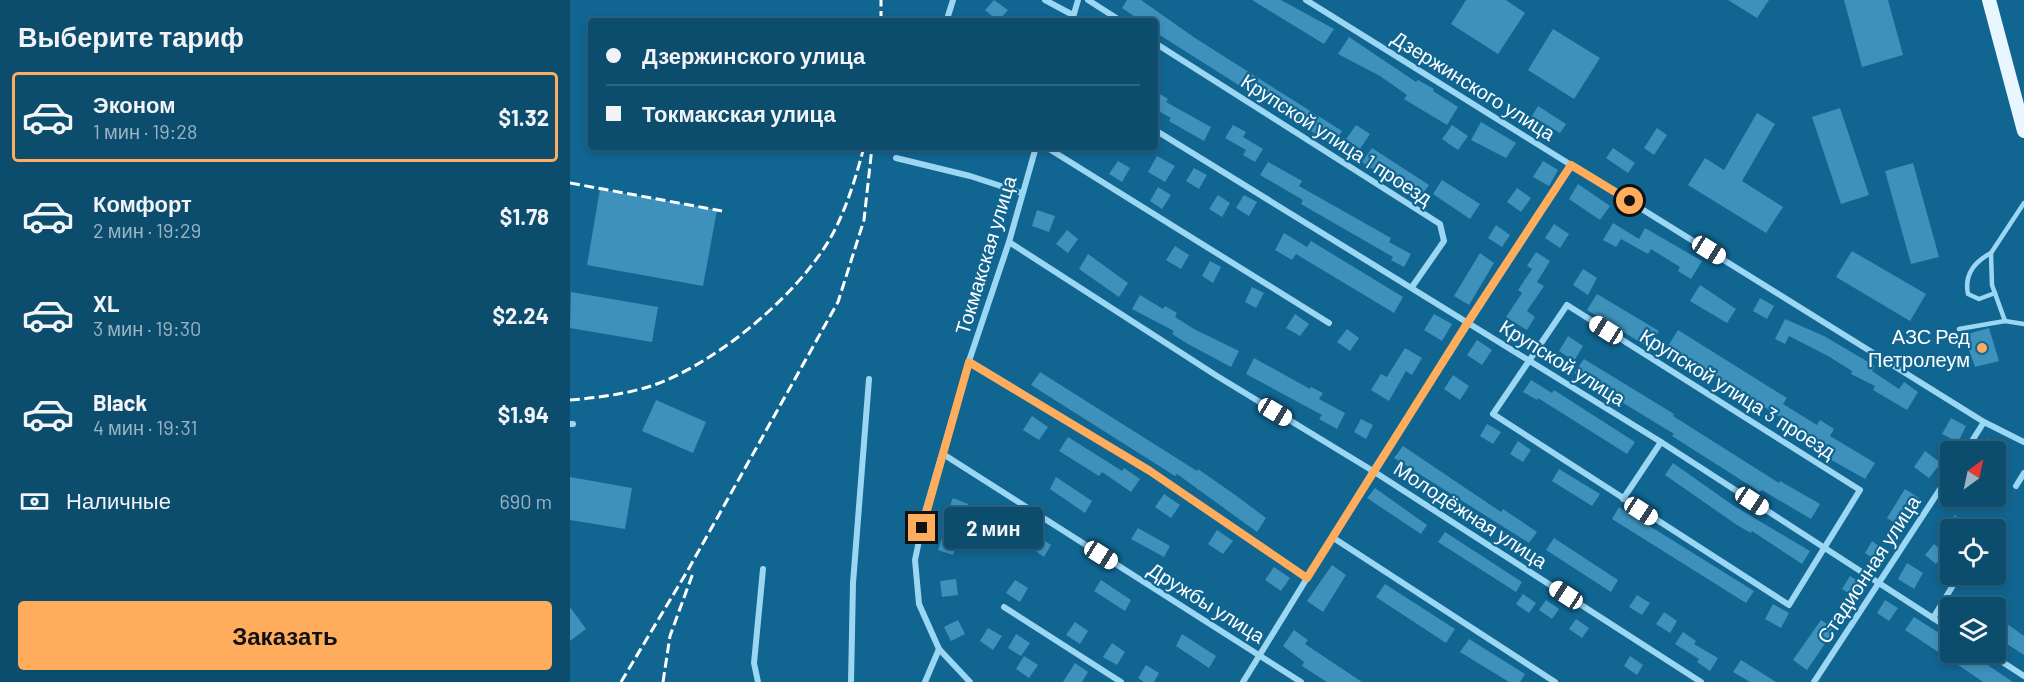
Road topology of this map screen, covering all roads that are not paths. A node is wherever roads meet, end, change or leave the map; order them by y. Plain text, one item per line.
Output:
1 (953, 0) edge
2 (1045, 0) edge
3 (1078, 0) edge
4 (1088, 0) edge
5 (1306, 0) edge
6 (1989, 0) edge
7 (948, 16) dead end
8 (1072, 18) edge
9 (1116, 18) edge
10 (1158, 44) edge
11 (2024, 131) edge
12 (1158, 132) edge
13 (1035, 150) edge
14 (1051, 150) edge
15 (896, 158) dead end
16 (1571, 165) junction
17 (1022, 193) junction
18 (2024, 202) edge
19 (1009, 242) junction
20 (1991, 253) junction
21 (1412, 287) junction
22 (1995, 293) junction
23 (2005, 321) junction
24 (1468, 322) junction
25 (1329, 323) dead end
26 (2024, 324) edge
27 (1959, 329) dead end
28 (969, 362) junction
29 (1531, 362) junction
30 (868, 379) dead end
31 (1984, 422) junction
32 (1972, 441) edge
33 (1661, 442) junction
34 (2024, 442) edge
35 (943, 454) junction
36 (1373, 471) junction
37 (2024, 473) edge
38 (2016, 486) dead end
39 (1940, 489) edge
40 (1623, 499) junction
41 (1332, 537) junction
42 (1825, 548) junction
43 (763, 569) dead end
44 (1307, 578) junction
45 (1879, 584) junction
46 (1953, 585) edge
47 (1005, 607) dead end
48 (1933, 618) junction
49 (1940, 623) edge
50 (939, 649) junction
51 (1260, 656) junction
52 (2004, 663) edge
53 (2024, 676) edge
54 (758, 682) edge
55 (851, 682) edge
56 (925, 682) edge
57 (970, 682) edge
58 (1121, 682) edge
59 (1243, 682) edge
60 (1301, 682) edge
61 (1555, 682) edge
62 (1701, 682) edge
63 (1814, 682) edge

1 - 7 street
2 - 8 street
3 - 8 street
4 - 9 street
5 - 16 street, Дзержинского улица
6 - 11 main road
10 - 21 street, Крупской улица 1 проезд
12 - 21 street, Крупской улица
13 - 17 street, Токмакская улица
14 - 25 street
15 - 17 street
16 - 24 street
16 - 31 street, Дзержинского улица
17 - 19 street, Токмакская улица
18 - 20 lane
19 - 28 street, Токмакская улица
19 - 36 street, Молодёжная улица
20 - 22 lane
20 - 22 lane
21 - 24 street, Крупской улица
22 - 23 lane
23 - 26 lane
23 - 27 lane
24 - 29 street, Крупской улица
24 - 36 street
28 - 35 street, Токмакская улица
28 - 44 street
29 - 33 street, Крупской улица
29 - 40 street
29 - 42 street, Крупской улица 3 проезд
30 - 55 street
31 - 32 street
31 - 34 street, Дзержинского улица
33 - 40 street
33 - 42 street, Крупской улица
35 - 50 street, Токмакская улица
35 - 51 street, Дружбы улица
36 - 41 street
36 - 62 street, Молодёжная улица
37 - 38 street
39 - 45 street, Стадионная улица
40 - 42 street
41 - 44 street
41 - 61 street
42 - 45 street, Крупской улица
43 - 54 street
44 - 51 street
45 - 48 street, Крупской улица
45 - 63 street, Стадионная улица
46 - 48 street
47 - 58 street
48 - 49 street, Крупской улица
50 - 56 street
50 - 57 street, Токмакская улица
51 - 59 street
51 - 60 street, Дружбы улица
52 - 53 street

